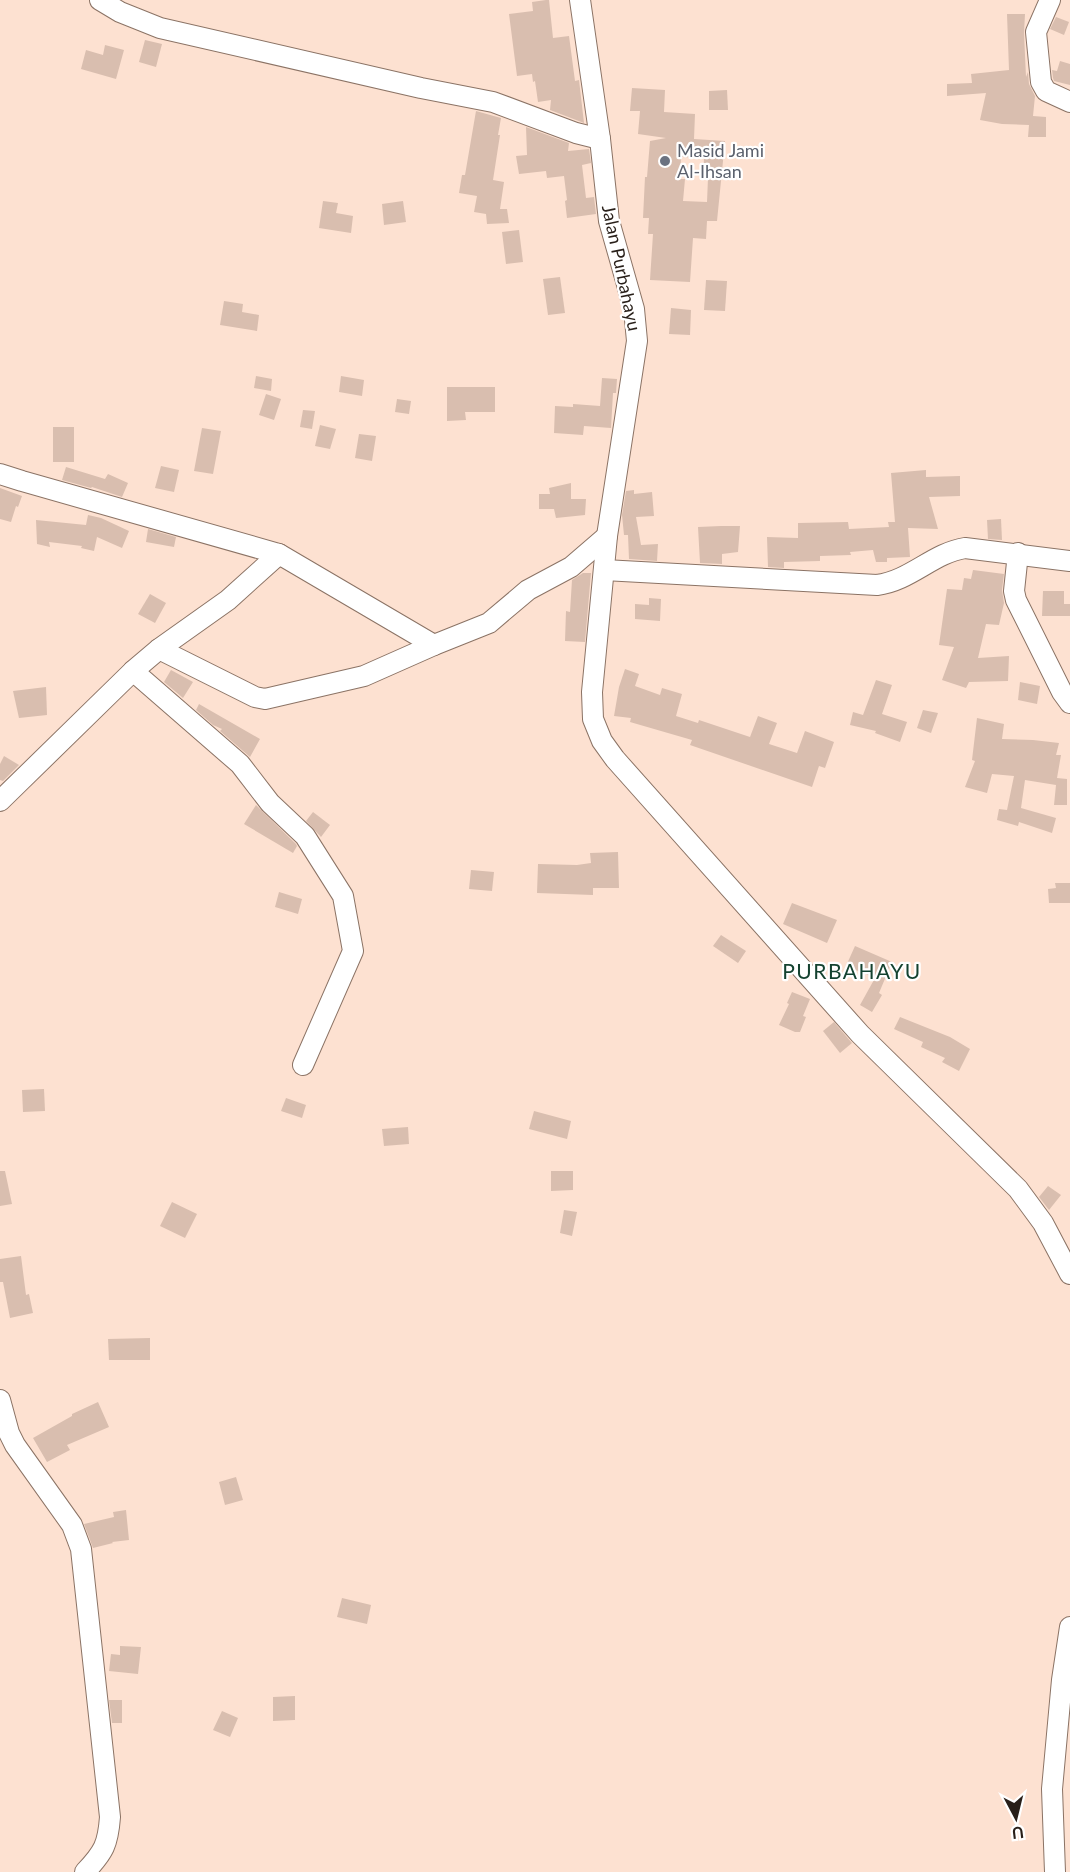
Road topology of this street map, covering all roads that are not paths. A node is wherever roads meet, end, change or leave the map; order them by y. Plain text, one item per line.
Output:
1 (100, 0) edge
2 (580, 0) edge
3 (1050, 0) edge
4 (1070, 102) edge
5 (600, 139) junction
6 (0, 474) edge
7 (607, 536) junction
8 (1018, 553) junction
9 (279, 554) junction
10 (1070, 561) edge
11 (604, 570) junction
12 (434, 645) junction
13 (159, 649) junction
14 (133, 671) junction
15 (1070, 703) edge
16 (0, 801) edge
17 (303, 1065) dead end
18 (1070, 1274) edge
19 (0, 1400) edge
20 (1070, 1627) edge
21 (85, 1872) edge
22 (1055, 1872) edge

1 - 5 street
2 - 5 street, Jalan Purbahayu
3 - 4 street
5 - 7 street, Jalan Purbahayu
6 - 9 street
7 - 11 street, Jalan Purbahayu
7 - 12 street
8 - 10 street
8 - 11 street
8 - 15 street
9 - 12 street
9 - 13 street
11 - 18 street, Jalan Purbahayu
12 - 13 street
13 - 14 street
14 - 16 street
14 - 17 street
19 - 21 street
20 - 22 street

